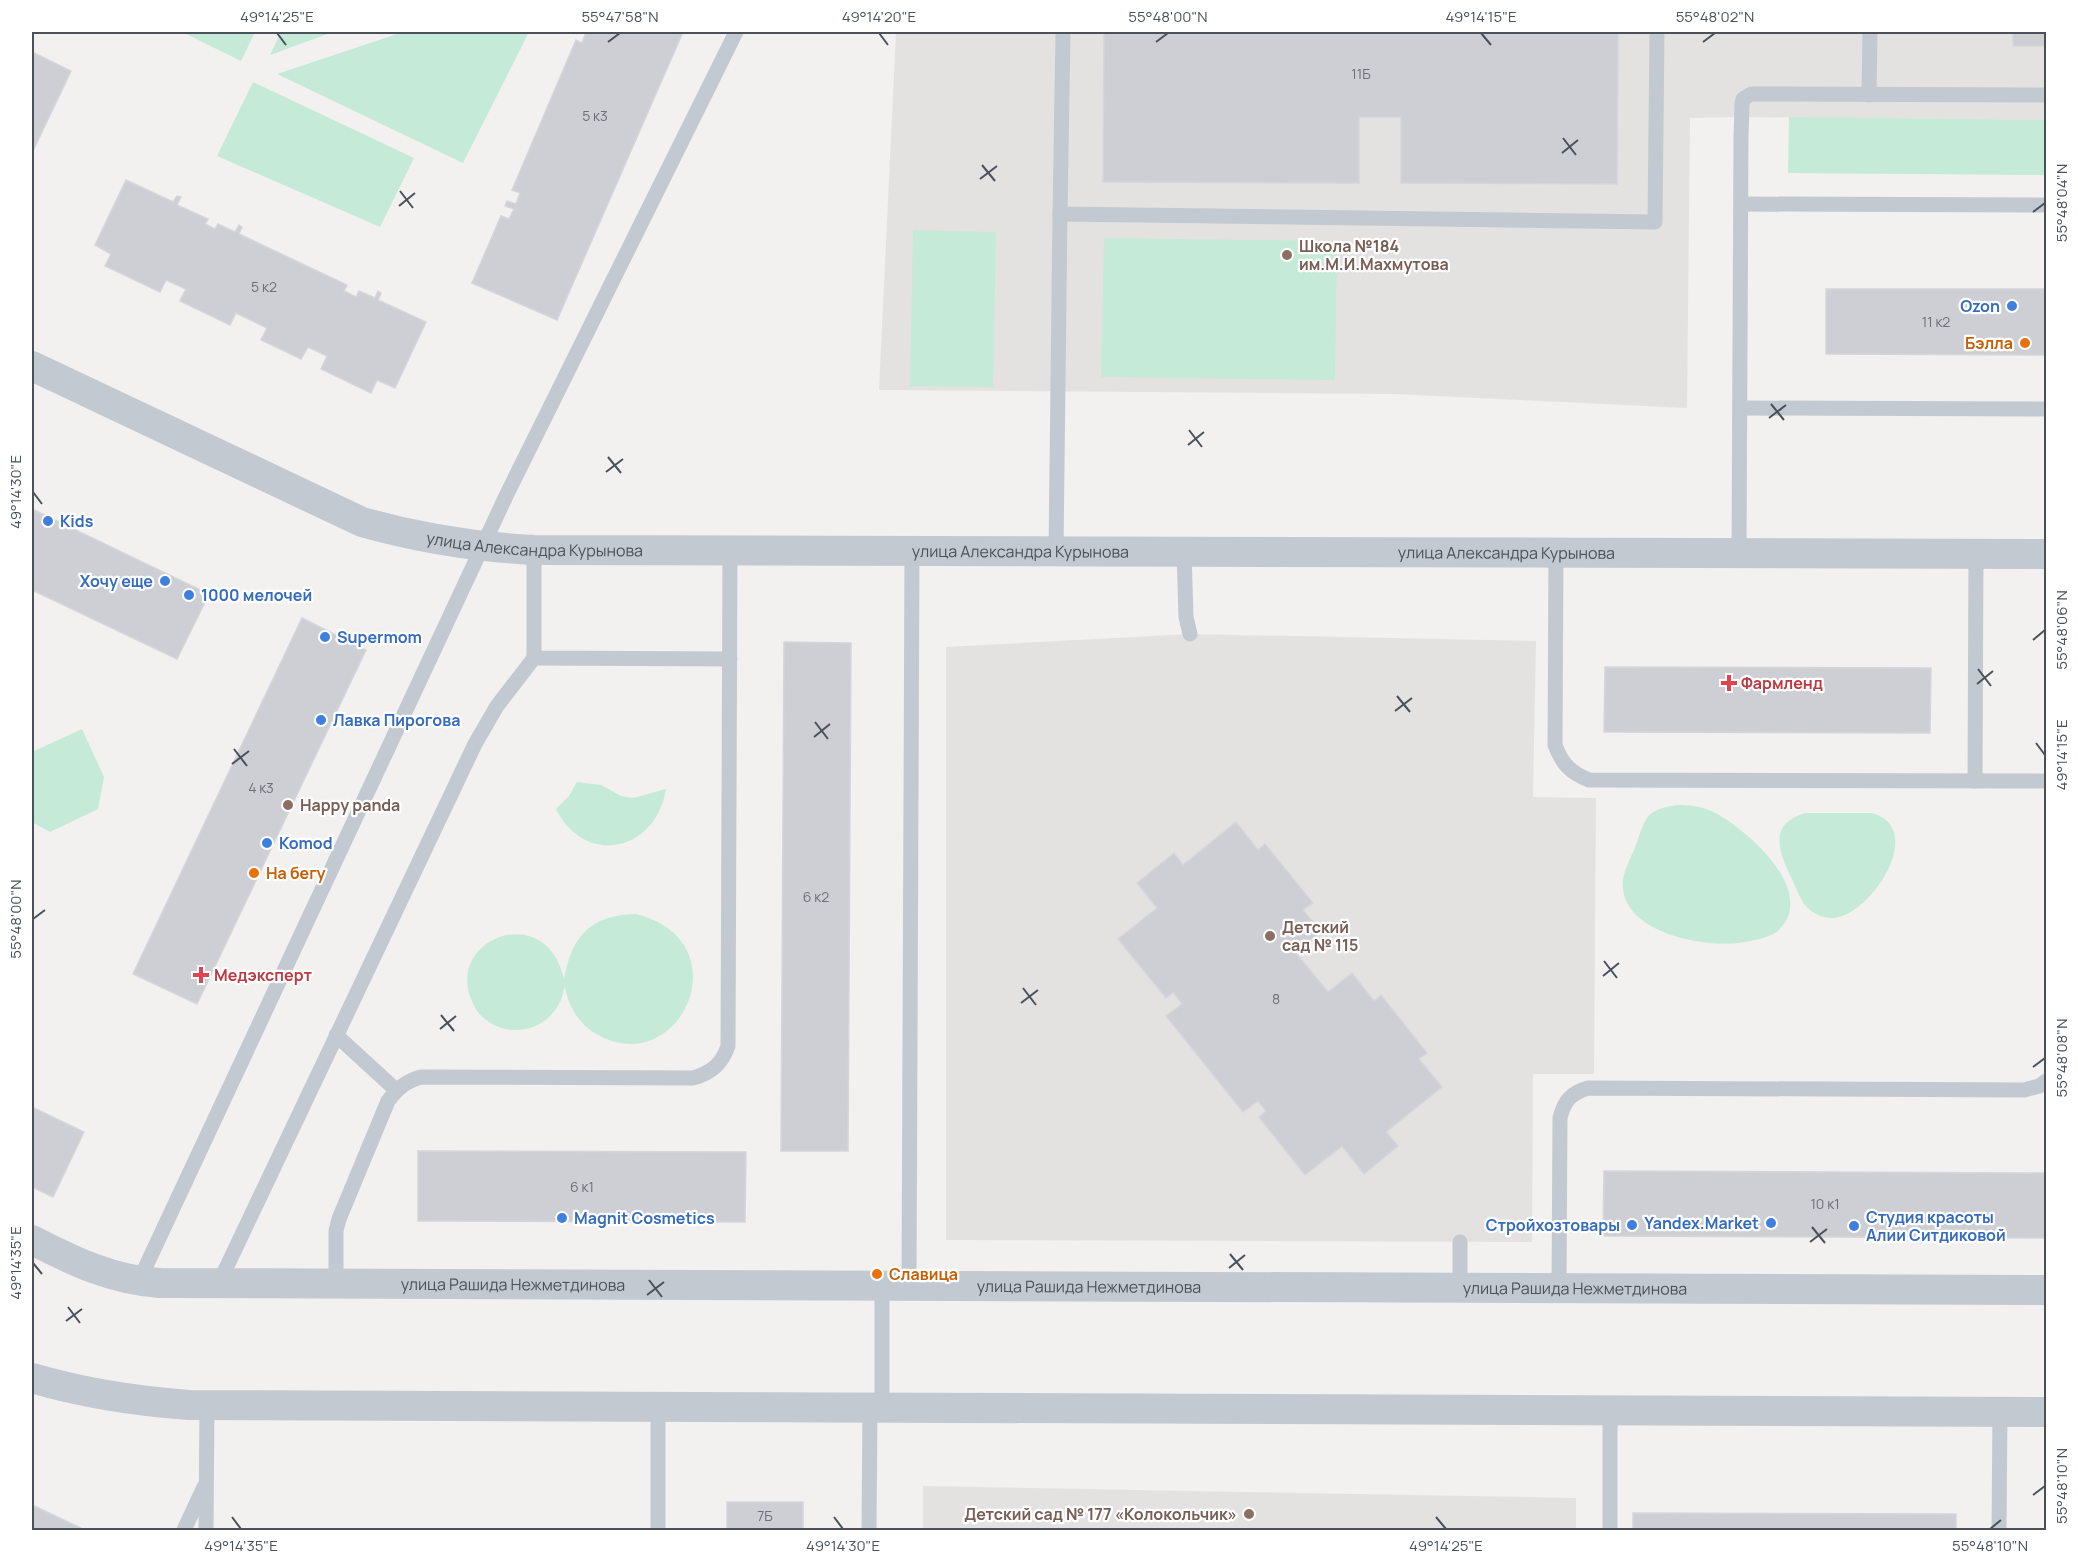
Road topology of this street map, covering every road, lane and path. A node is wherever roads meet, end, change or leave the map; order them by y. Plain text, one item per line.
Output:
1 (736, 32) edge
2 (1063, 32) edge
3 (1657, 32) edge
4 (1870, 32) edge
5 (1869, 95) junction
6 (2046, 95) edge
7 (1741, 204) junction
8 (2046, 205) edge
9 (1060, 214) junction
10 (32, 366) edge
11 (1740, 408) junction
12 (2046, 409) edge
13 (483, 547) junction
14 (534, 550) junction
15 (730, 550) junction
16 (912, 551) junction
17 (1056, 551) junction
18 (1184, 551) junction
19 (1556, 552) junction
20 (1739, 553) junction
21 (1976, 554) junction
22 (2046, 554) edge
23 (1190, 634) dead end
24 (534, 658) junction
25 (730, 659) junction
26 (1975, 781) junction
27 (2046, 781) edge
28 (336, 1035) junction
29 (2046, 1081) edge
30 (396, 1090) junction
31 (32, 1240) edge
32 (1460, 1242) dead end
33 (139, 1281) junction
34 (219, 1283) junction
35 (336, 1283) junction
36 (896, 1286) junction
37 (1460, 1288) junction
38 (1559, 1288) junction
39 (2046, 1290) edge
40 (32, 1378) edge
41 (207, 1405) junction
42 (658, 1407) junction
43 (876, 1408) junction
44 (1610, 1411) junction
45 (2000, 1412) junction
46 (2046, 1412) edge
47 (207, 1482) junction
48 (184, 1530) edge
49 (206, 1530) edge
50 (658, 1530) edge
51 (869, 1530) edge
52 (1610, 1530) edge
53 (1999, 1530) edge

1 - 13 lane
2 - 9 lane
3 - 9 lane
4 - 5 lane
5 - 6 lane
5 - 7 lane
7 - 8 lane
7 - 11 lane
9 - 17 lane
10 - 13 street, улица Александра Курынова
11 - 12 lane
11 - 20 lane
13 - 14 street, улица Александра Курынова
13 - 33 lane
14 - 15 street, улица Александра Курынова
14 - 24 lane
15 - 16 street, улица Александра Курынова
15 - 25 lane
16 - 17 street, улица Александра Курынова
16 - 36 lane
17 - 18 street, улица Александра Курынова
18 - 19 street, улица Александра Курынова
18 - 23 lane
19 - 20 street, улица Александра Курынова
19 - 26 lane
20 - 21 street, улица Александра Курынова
21 - 22 street, улица Александра Курынова
21 - 26 lane
24 - 25 lane
24 - 28 lane
25 - 30 lane
26 - 27 lane
28 - 30 lane
28 - 34 lane
29 - 38 lane
30 - 35 lane
31 - 33 street, улица Рашида Нежметдинова
32 - 37 lane
33 - 34 street, улица Рашида Нежметдинова
34 - 35 street, улица Рашида Нежметдинова
35 - 36 street, улица Рашида Нежметдинова
36 - 37 street, улица Рашида Нежметдинова
36 - 43 lane
37 - 38 street, улица Рашида Нежметдинова
38 - 39 street, улица Рашида Нежметдинова
40 - 41 street
41 - 42 street
41 - 47 lane
42 - 43 street
42 - 50 lane
43 - 44 street
43 - 51 lane
44 - 45 street
44 - 52 lane
45 - 46 street
45 - 53 lane
47 - 48 lane
47 - 49 lane

